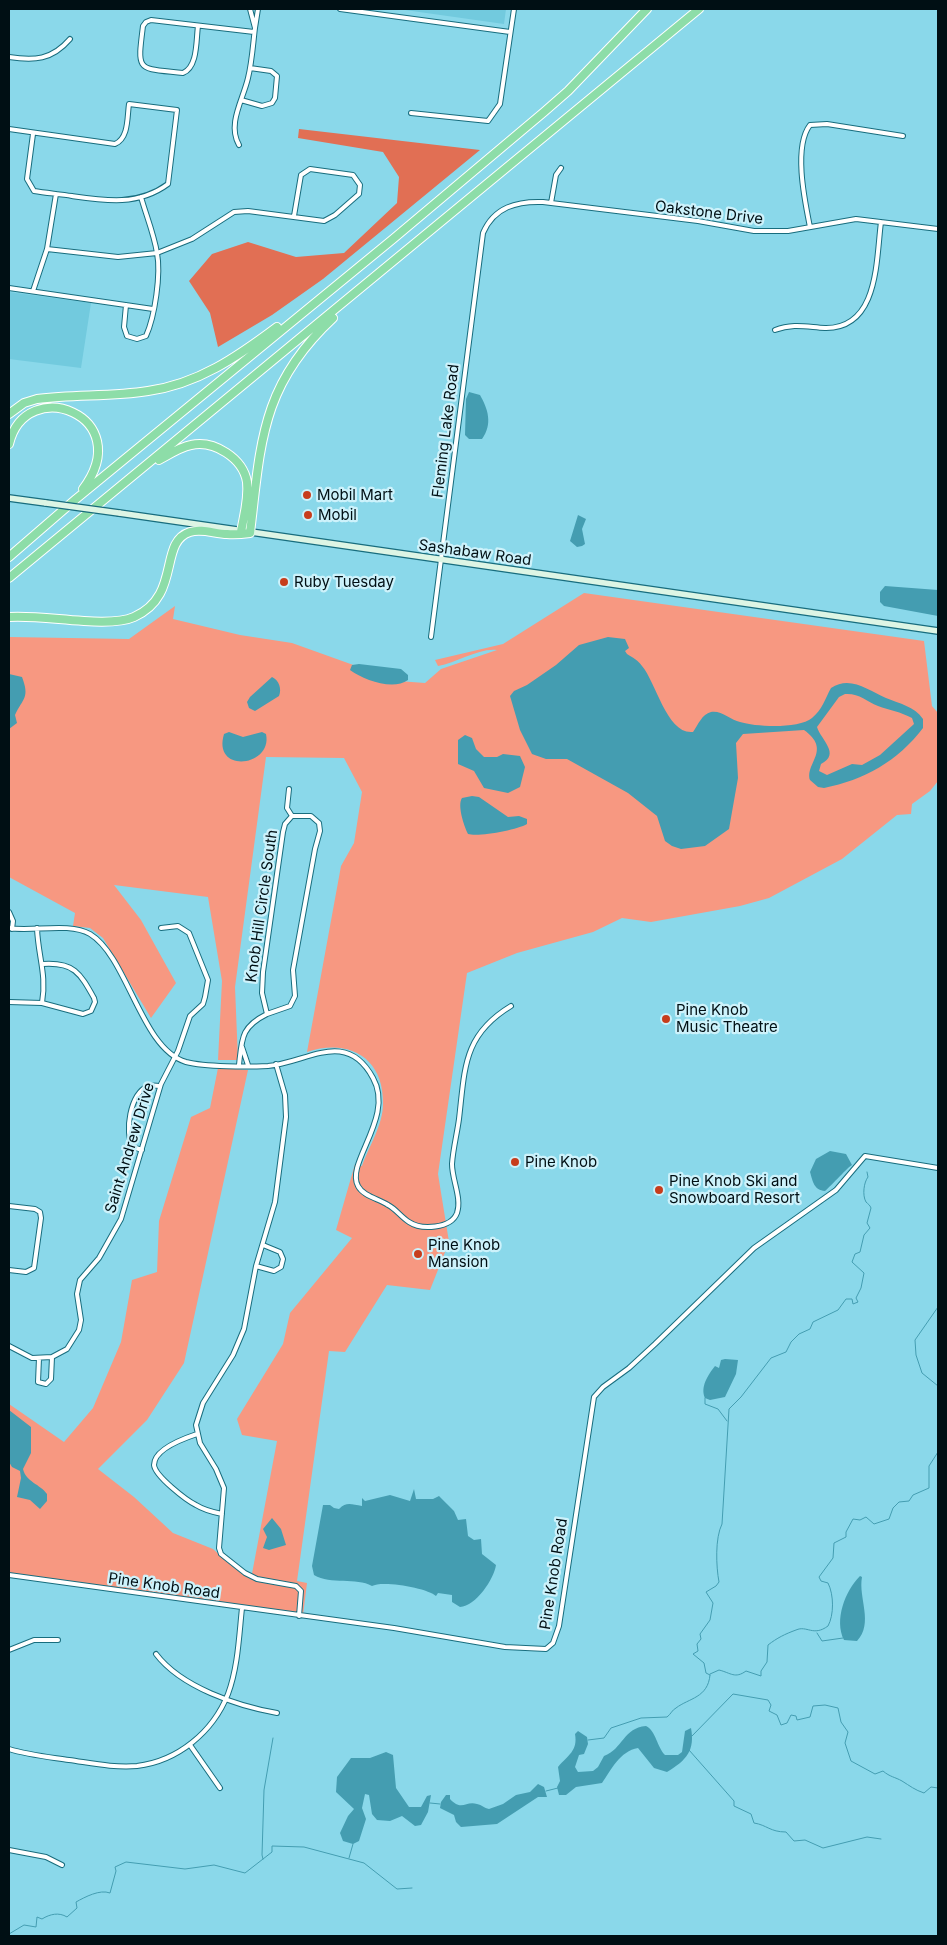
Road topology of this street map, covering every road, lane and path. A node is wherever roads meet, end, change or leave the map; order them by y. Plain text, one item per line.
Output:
1 (250, 9) edge
2 (258, 9) edge
3 (340, 9) edge
4 (514, 9) edge
5 (647, 9) edge
6 (698, 9) edge
7 (198, 26) junction
8 (255, 30) junction
9 (510, 32) junction
10 (70, 39) dead end
11 (9, 57) edge
12 (250, 68) junction
13 (241, 100) junction
14 (411, 113) dead end
15 (9, 129) edge
16 (34, 134) junction
17 (902, 136) dead end
18 (239, 145) dead end
19 (560, 168) dead end
20 (56, 194) junction
21 (141, 197) junction
22 (551, 203) junction
23 (294, 216) junction
24 (881, 222) junction
25 (810, 227) junction
26 (485, 228) joint
27 (938, 229) edge
28 (47, 249) junction
29 (157, 253) junction
30 (368, 284) junction
31 (9, 288) edge
32 (33, 292) junction
33 (126, 305) junction
34 (153, 309) junction
35 (304, 310) junction
36 (775, 330) dead end
37 (9, 414) edge
38 (9, 444) edge
39 (138, 472) junction
40 (9, 498) edge
41 (76, 499) junction
42 (241, 532) junction
43 (250, 533) junction
44 (9, 557) edge
45 (442, 560) junction
46 (9, 578) edge
47 (9, 617) edge
48 (938, 631) edge
49 (431, 637) dead end
50 (289, 789) dead end
51 (292, 816) junction
52 (9, 912) edge
53 (11, 928) edge
54 (37, 928) junction
55 (161, 928) dead end
56 (43, 964) junction
57 (9, 1002) edge
58 (42, 1003) junction
59 (511, 1006) dead end
60 (267, 1014) junction
61 (242, 1047) junction
62 (175, 1057) junction
63 (276, 1064) junction
64 (239, 1065) junction
65 (248, 1065) junction
66 (160, 1086) junction
67 (142, 1150) junction
68 (938, 1168) edge
69 (9, 1206) edge
70 (263, 1244) junction
71 (256, 1266) junction
72 (9, 1270) edge
73 (9, 1346) edge
74 (52, 1357) junction
75 (39, 1358) junction
76 (197, 1434) junction
77 (222, 1514) junction
78 (9, 1575) edge
79 (242, 1608) junction
80 (299, 1616) junction
81 (58, 1640) dead end
82 (9, 1650) edge
83 (156, 1654) dead end
84 (226, 1699) junction
85 (276, 1713) dead end
86 (190, 1745) junction
87 (9, 1749) edge
88 (220, 1788) dead end
89 (9, 1850) edge
90 (62, 1865) dead end

1 - 8 street
2 - 8 street
3 - 9 street
4 - 9 street
5 - 35 highway
6 - 30 highway
7 - 7 street
7 - 8 street
8 - 12 street
9 - 14 street
10 - 11 street
12 - 13 street
12 - 13 street
13 - 18 street
15 - 16 street
16 - 20 street
16 - 21 street
17 - 25 street
19 - 22 street
20 - 21 street
20 - 28 street
21 - 29 street
22 - 25 street, Oakstone Drive
22 - 26 street, Oakstone Drive
23 - 23 street
23 - 29 street
24 - 25 street, Oakstone Drive
24 - 27 street, Oakstone Drive
24 - 36 street
26 - 45 street, Fleming Lake Road
28 - 29 street
28 - 32 street
29 - 34 street
30 - 39 highway
30 - 43 highway
31 - 32 street
32 - 33 street
33 - 34 street
33 - 34 street
35 - 37 highway
35 - 41 highway
38 - 41 highway
39 - 42 highway
39 - 46 highway
40 - 42 main road, Sashabaw Road, bridge
41 - 44 highway
42 - 43 main road, Sashabaw Road
43 - 45 main road, Sashabaw Road
43 - 47 highway
45 - 48 main road, Sashabaw Road
45 - 49 street, Fleming Lake Road
50 - 51 street, Knob Hill Circle South
51 - 60 street, Knob Hill Circle South
51 - 60 street
52 - 53 street
53 - 54 street
54 - 56 street
54 - 62 street
55 - 62 street, Saint Andrew Drive
56 - 58 street
56 - 58 street
57 - 58 street
59 - 63 street
60 - 61 street
61 - 64 street
61 - 65 street
62 - 64 street
62 - 66 street, Saint Andrew Drive
63 - 65 street
63 - 70 street
64 - 65 street
66 - 67 street, Saint Andrew Drive
66 - 67 street
67 - 74 street, Saint Andrew Drive
68 - 80 street, Pine Knob Road
69 - 72 street
70 - 71 street
70 - 71 street
71 - 76 street
73 - 75 street
74 - 75 street
74 - 75 street
76 - 77 street
76 - 77 street
77 - 80 street
78 - 79 street, Pine Knob Road
79 - 80 street, Pine Knob Road
79 - 84 street
81 - 82 street
83 - 84 street
84 - 85 street
84 - 86 street
86 - 87 street
86 - 88 street
89 - 90 street

